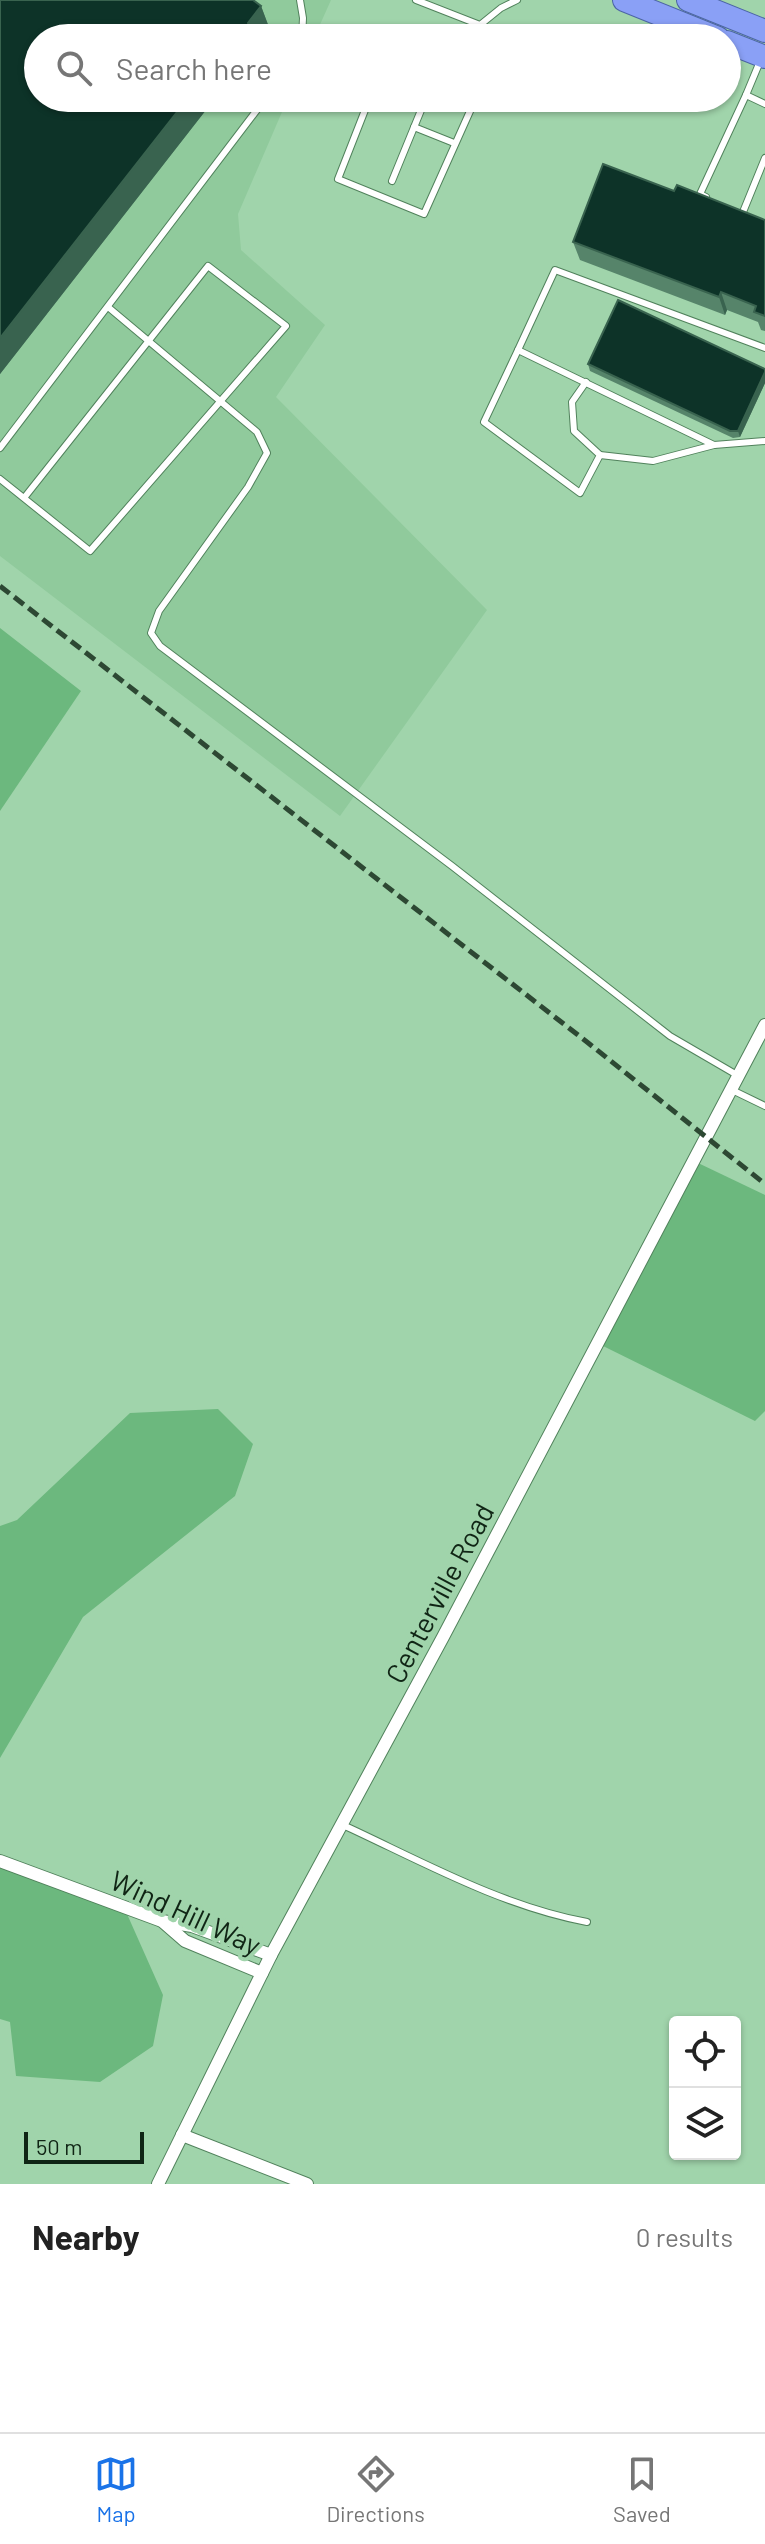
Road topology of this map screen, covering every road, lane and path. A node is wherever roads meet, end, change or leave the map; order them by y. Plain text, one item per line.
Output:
1 (300, 0) edge
2 (416, 0) edge
3 (517, 0) edge
4 (624, 0) edge
5 (702, 3) edge
6 (303, 24) edge
7 (477, 24) edge
8 (481, 24) edge
9 (683, 24) edge
10 (765, 31) edge
11 (741, 48) edge
12 (764, 57) edge
13 (746, 95) junction
14 (765, 104) edge
15 (741, 106) edge
16 (255, 112) edge
17 (364, 112) edge
18 (420, 112) edge
19 (469, 112) edge
20 (738, 112) edge
21 (414, 127) junction
22 (454, 143) junction
23 (765, 158) edge
24 (392, 181) dead end
25 (714, 200) edge
26 (729, 206) edge
27 (743, 212) junction
28 (754, 217) edge
29 (108, 307) junction
30 (149, 342) junction
31 (765, 348) edge
32 (518, 350) junction
33 (586, 382) junction
34 (220, 401) junction
35 (765, 441) edge
36 (714, 445) junction
37 (0, 448) edge
38 (600, 455) junction
39 (0, 479) edge
40 (24, 498) junction
41 (764, 1031) edge
42 (737, 1075) junction
43 (730, 1089) junction
44 (765, 1106) edge
45 (343, 1825) junction
46 (0, 1861) edge
47 (162, 1921) junction
48 (587, 1922) dead end
49 (271, 1955) junction
50 (262, 1973) junction
51 (182, 2135) junction
52 (158, 2184) edge
53 (307, 2184) edge

1 - 6 lane
2 - 7 lane
3 - 8 lane
4 - 9 highway
5 - 10 highway
11 - 12 highway
12 - 13 lane
13 - 14 lane
13 - 15 lane
16 - 29 lane
17 - 22 lane
18 - 21 lane
19 - 22 lane
20 - 25 lane
21 - 22 lane
21 - 24 lane
23 - 27 lane
26 - 27 lane
27 - 28 lane
29 - 30 lane
29 - 37 lane
30 - 34 lane
30 - 34 lane
30 - 40 lane
31 - 32 lane
32 - 33 lane
32 - 38 lane
33 - 36 lane
33 - 38 lane
34 - 40 lane
34 - 42 lane
35 - 36 lane
36 - 38 lane
39 - 40 lane
41 - 42 street, Centerville Road
42 - 43 street, Centerville Road
43 - 44 lane
43 - 45 street, Centerville Road
45 - 48 lane
45 - 49 street, Centerville Road
46 - 47 street, Wind Hill Way
47 - 49 street
47 - 50 street, Wind Hill Way
49 - 50 street, Centerville Road
50 - 51 street, Centerville Road
51 - 52 street, Centerville Road
51 - 53 street

